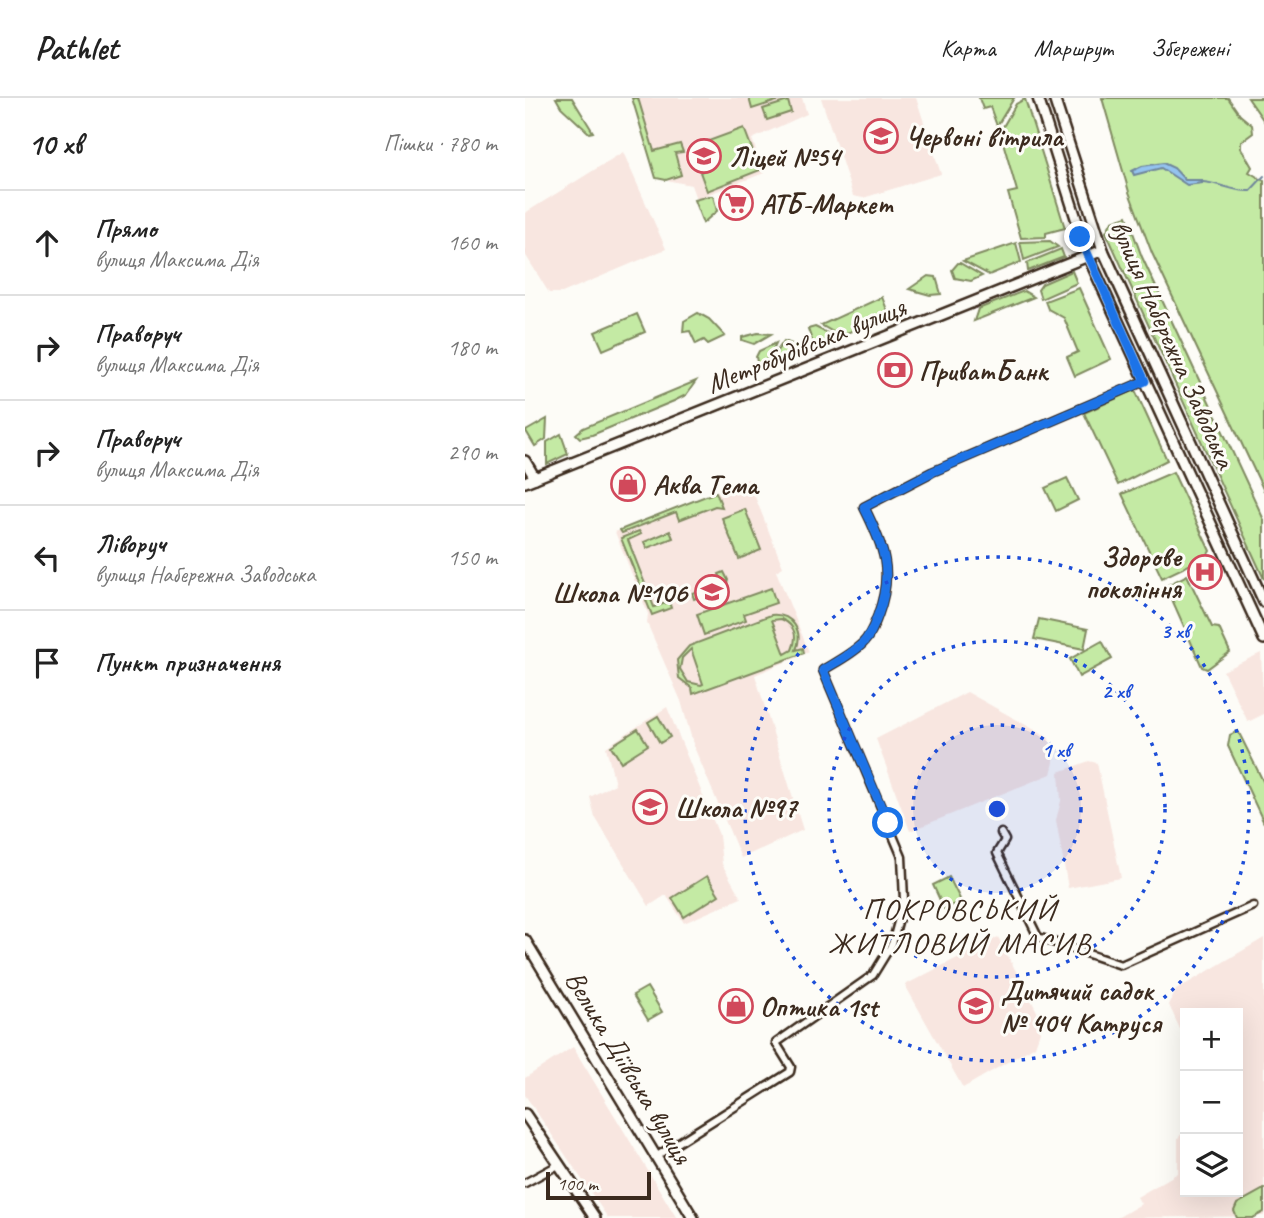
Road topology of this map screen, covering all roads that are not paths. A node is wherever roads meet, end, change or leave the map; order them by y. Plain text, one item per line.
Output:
1 (1038, 98) edge
2 (1054, 98) edge
3 (1103, 250) junction
4 (1087, 256) junction
5 (1145, 381) junction
6 (525, 461) edge
7 (535, 478) junction
8 (525, 482) edge
9 (1264, 602) edge
10 (1264, 639) edge
11 (1001, 833) dead end
12 (1253, 906) dead end
13 (526, 944) edge
14 (525, 1114) edge
15 (657, 1156) junction
16 (560, 1164) junction
17 (525, 1183) edge
18 (595, 1218) edge
19 (693, 1218) edge

1 - 4 main road, вулиця Набережна Заводська
2 - 3 main road, вулиця Набережна Заводська
3 - 4 main road, Метробудівська вулиця
3 - 9 main road, вулиця Набережна Заводська
4 - 5 main road, вулиця Набережна Заводська
4 - 7 main road, Метробудівська вулиця
5 - 10 main road, вулиця Набережна Заводська
5 - 15 street
6 - 7 main road
7 - 8 main road, Метробудівська вулиця
11 - 12 street
13 - 15 main road, Велика Діївська вулиця
14 - 16 main road
15 - 19 main road, Велика Діївська вулиця
16 - 17 street
16 - 18 main road

